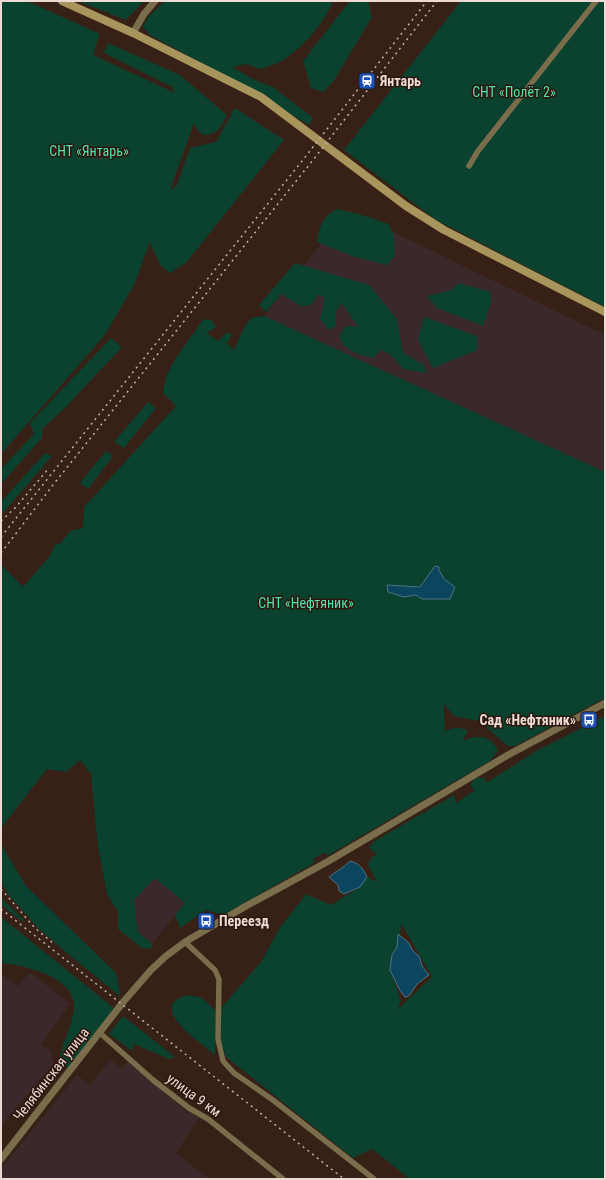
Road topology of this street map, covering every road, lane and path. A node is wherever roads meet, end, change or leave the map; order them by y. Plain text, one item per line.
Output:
1 (62, 1) edge
2 (155, 1) edge
3 (596, 1) edge
4 (133, 33) junction
5 (469, 166) dead end
6 (605, 312) edge
7 (605, 703) edge
8 (185, 942) junction
9 (100, 1033) junction
10 (1, 1159) edge
11 (283, 1179) edge
12 (374, 1179) edge

1 - 4 main road
2 - 4 street
3 - 5 street
4 - 6 main road
7 - 8 street, Челябинская улица
8 - 9 street, Челябинская улица
8 - 12 street
9 - 10 street, Челябинская улица
9 - 11 street, улица 9 км

